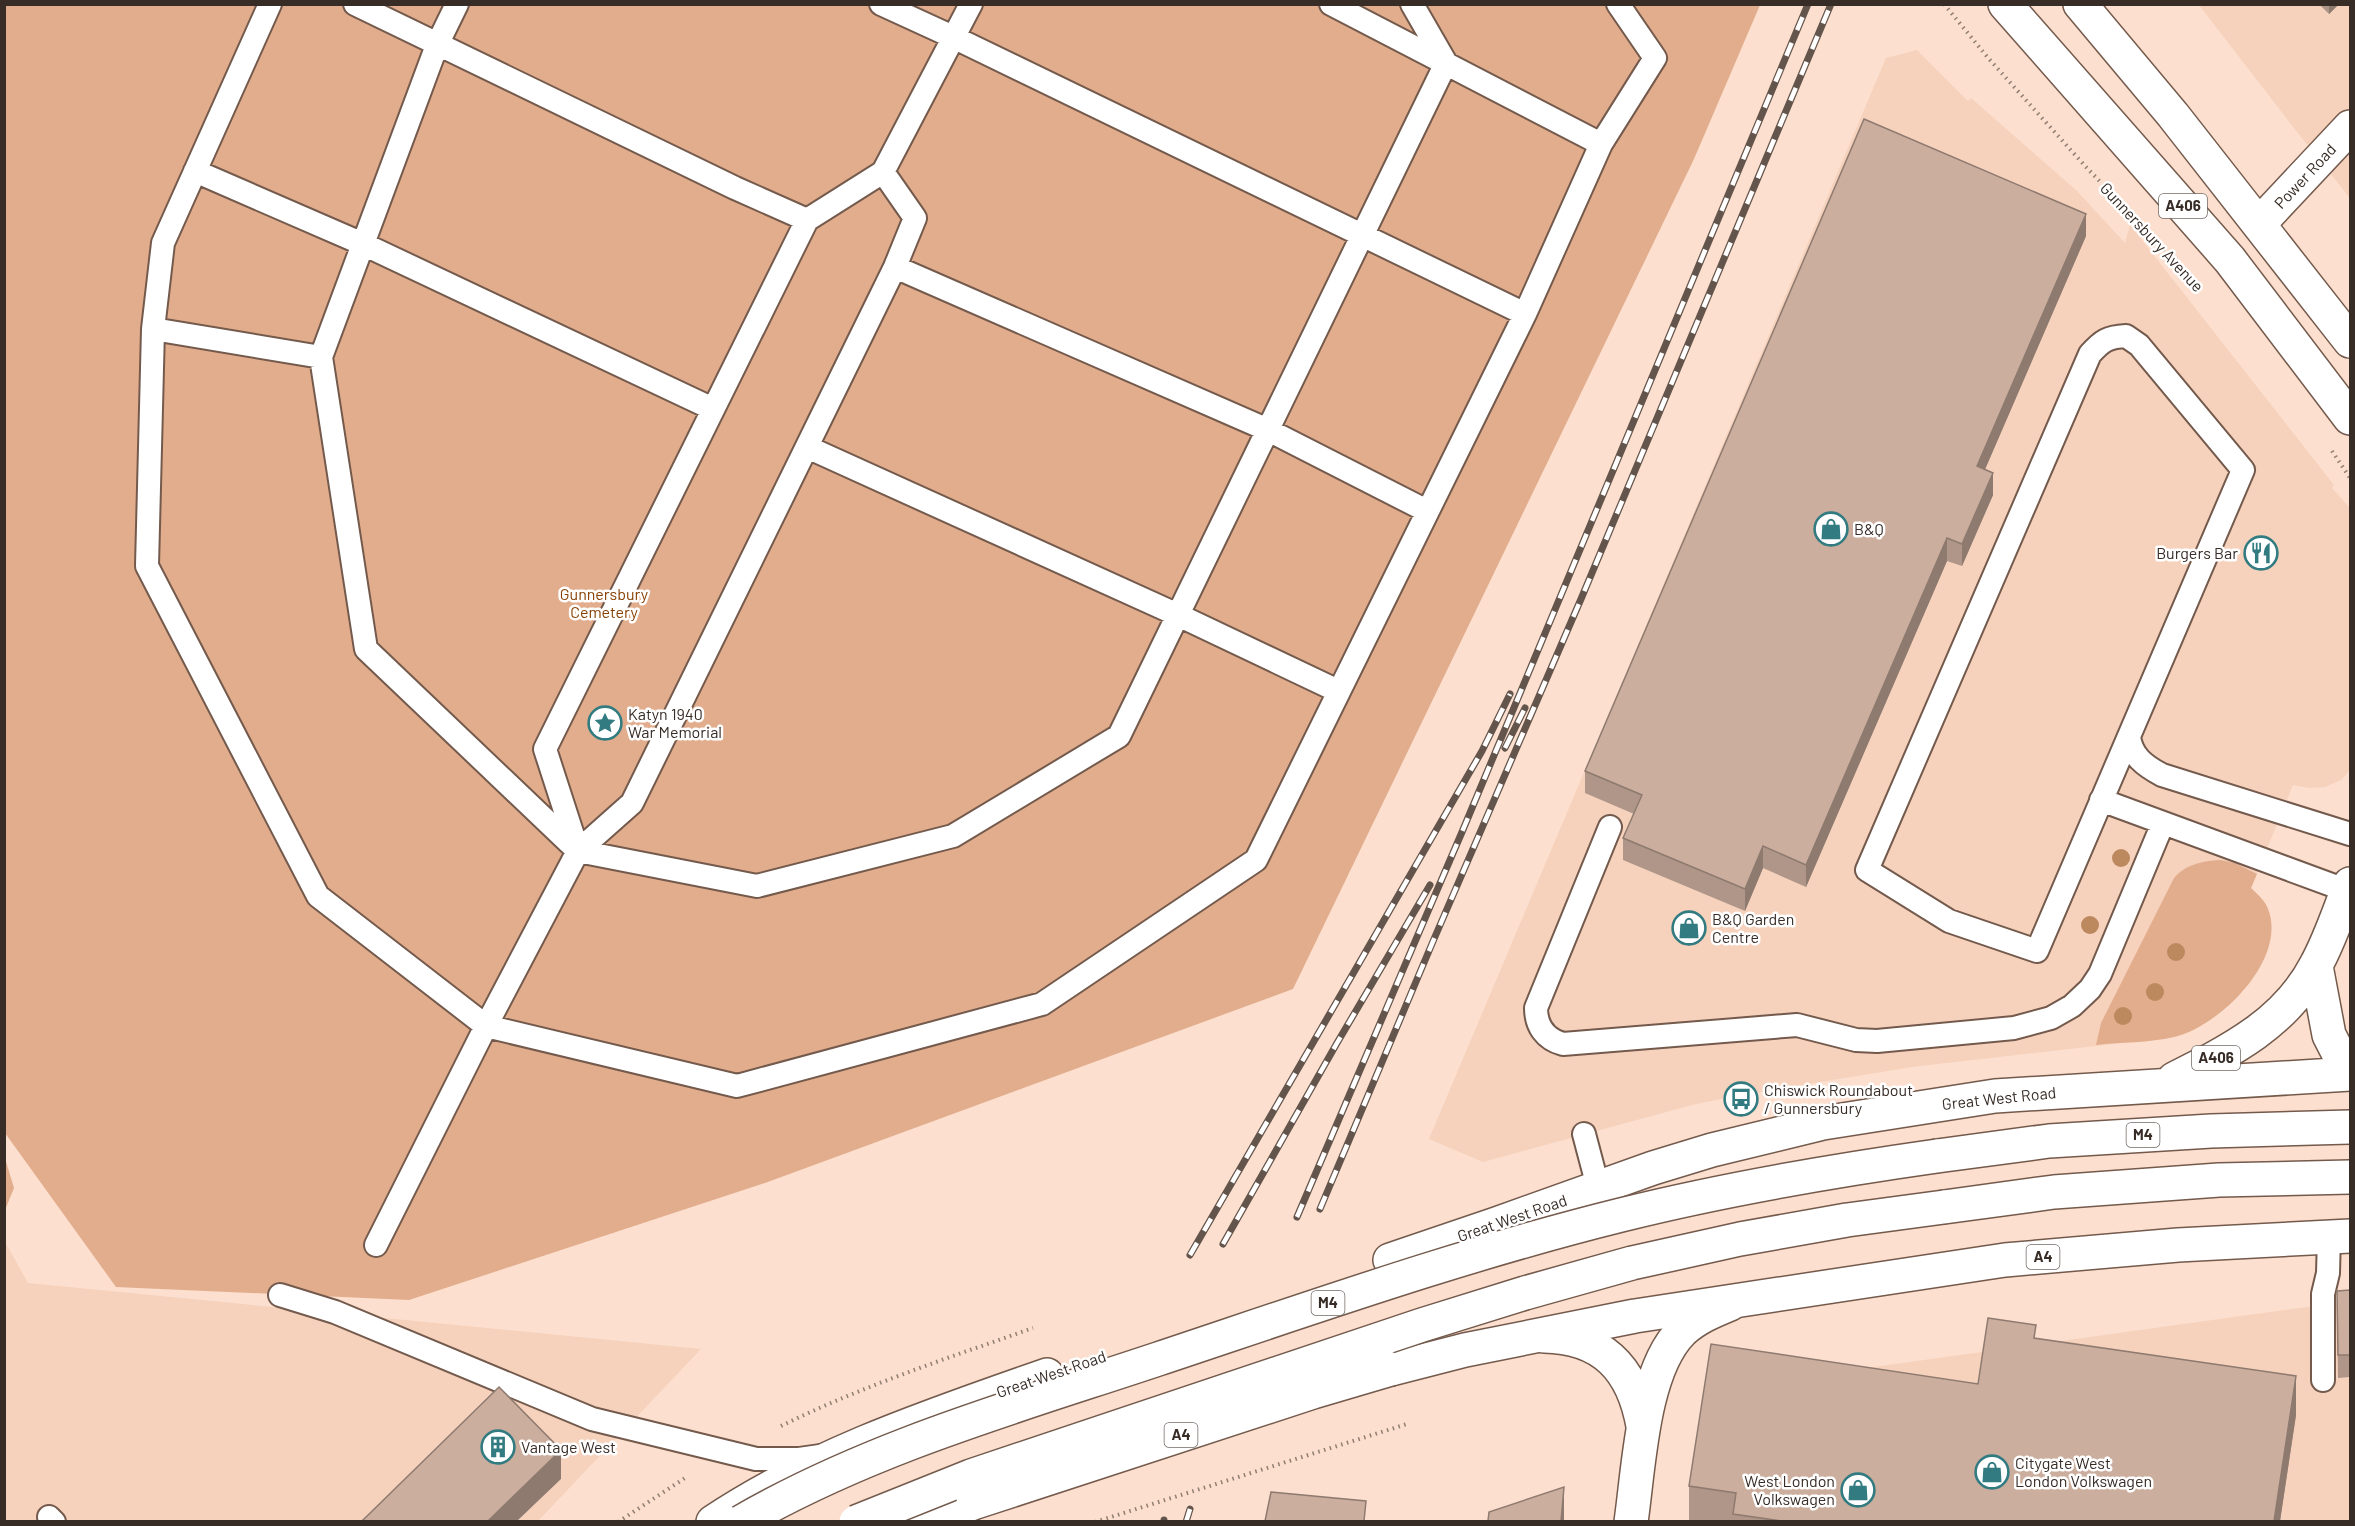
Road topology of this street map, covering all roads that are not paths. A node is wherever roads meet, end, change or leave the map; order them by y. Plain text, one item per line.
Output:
1 (270, 4) edge
2 (355, 4) edge
3 (458, 4) edge
4 (881, 4) edge
5 (971, 4) edge
6 (1331, 4) edge
7 (1413, 4) edge
8 (1618, 4) edge
9 (2005, 4) edge
10 (2080, 4) edge
11 (953, 38) junction
12 (437, 45) junction
13 (1446, 63) junction
14 (2350, 127) edge
15 (1601, 144) junction
16 (195, 171) junction
17 (884, 172) junction
18 (807, 220) junction
19 (2259, 224) junction
20 (1362, 235) junction
21 (363, 244) junction
22 (895, 267) junction
23 (1525, 314) junction
24 (153, 329) junction
25 (2350, 341) edge
26 (321, 357) junction
27 (713, 409) junction
28 (2350, 418) edge
29 (1268, 430) junction
30 (807, 447) junction
31 (1427, 511) junction
32 (1178, 615) junction
33 (1338, 691) junction
34 (2128, 736) junction
35 (2101, 800) junction
36 (2163, 823) junction
37 (1610, 826) dead end
38 (2350, 834) edge
39 (578, 851) junction
40 (2349, 887) edge
41 (2316, 966) junction
42 (486, 1026) junction
43 (2350, 1074) edge
44 (2162, 1085) junction
45 (2350, 1127) edge
46 (1584, 1134) dead end
47 (2350, 1177) edge
48 (1598, 1187) junction
49 (2340, 1236) edge
50 (376, 1245) dead end
51 (280, 1295) dead end
52 (1739, 1300) junction
53 (1535, 1335) junction
54 (2324, 1380) dead end
55 (1644, 1431) junction
56 (839, 1452) junction
57 (713, 1521) edge
58 (741, 1521) edge
59 (856, 1521) edge
60 (924, 1521) edge
61 (1631, 1521) edge

1 - 16 lane
2 - 12 lane
3 - 12 lane
4 - 11 lane
5 - 11 lane
6 - 13 lane
7 - 13 lane
8 - 15 lane
9 - 28 main road, A406
10 - 19 main road, A406
11 - 17 lane
11 - 20 lane
12 - 18 lane
12 - 21 lane
13 - 15 lane
13 - 20 lane
14 - 19 main road, Power Road
15 - 23 lane
16 - 21 lane
16 - 24 lane
17 - 18 lane
17 - 22 lane
18 - 27 lane
19 - 25 main road, A406
20 - 23 lane
20 - 29 lane
21 - 26 lane
21 - 27 lane
22 - 29 lane
22 - 30 lane
23 - 31 lane
24 - 26 lane
24 - 42 lane
26 - 39 lane
27 - 39 lane
29 - 31 lane
29 - 32 lane
30 - 32 lane
30 - 39 lane
31 - 33 lane
32 - 33 lane
32 - 39 lane
33 - 42 lane
34 - 35 lane
34 - 35 lane
34 - 38 lane
35 - 36 lane
36 - 37 lane
36 - 40 lane
39 - 42 lane
40 - 41 main road, A406
41 - 43 main road
41 - 44 main road, A406
42 - 50 lane
43 - 44 main road, Great West Road
44 - 48 main road, Great West Road
45 - 58 main road, M4, bridge
46 - 48 lane
47 - 59 main road, bridge
48 - 56 main road, Great West Road
49 - 52 main road, A4
49 - 54 lane
51 - 56 lane
52 - 53 main road, A4
52 - 55 main road
53 - 55 main road
53 - 60 main road, A4, bridge
55 - 61 main road
56 - 57 main road, Great West Road

